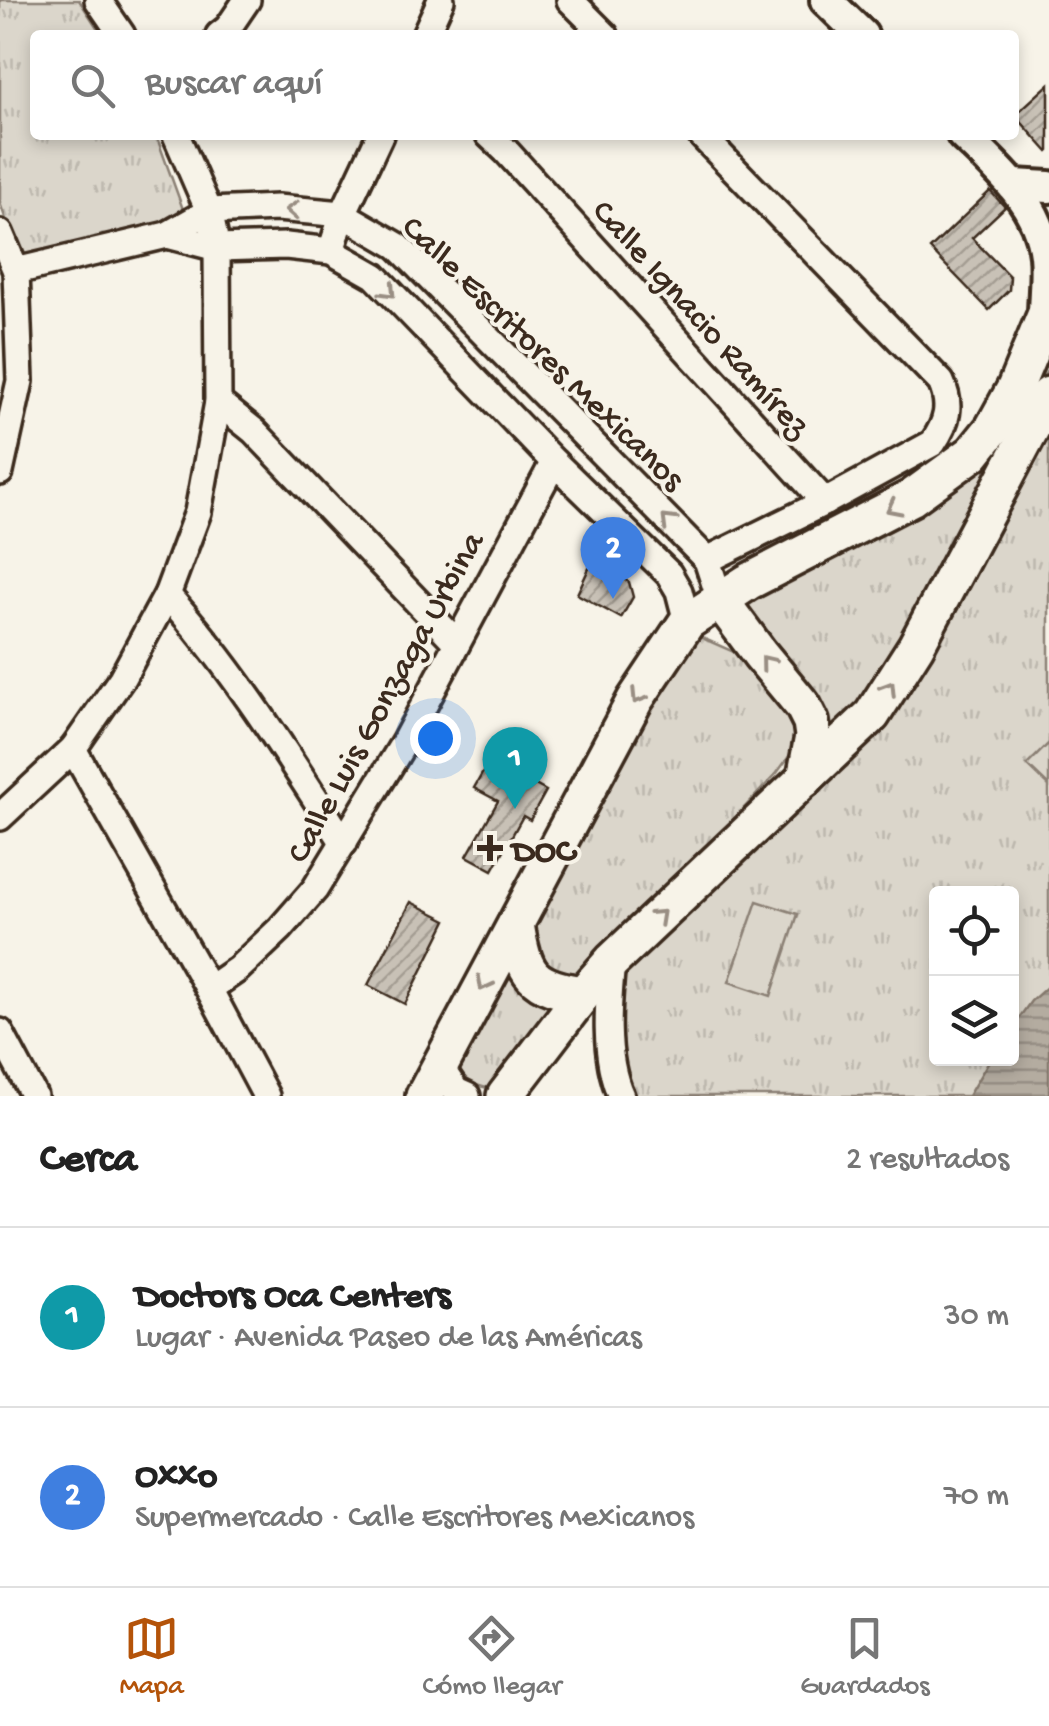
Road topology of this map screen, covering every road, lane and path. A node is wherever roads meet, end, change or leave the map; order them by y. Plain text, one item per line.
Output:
1 (98, 0) edge
2 (246, 0) edge
3 (441, 0) edge
4 (570, 0) edge
5 (826, 0) edge
6 (119, 30) edge
7 (226, 30) edge
8 (427, 30) edge
9 (600, 30) edge
10 (857, 30) edge
11 (178, 140) edge
12 (378, 140) edge
13 (494, 140) edge
14 (706, 140) edge
15 (968, 140) edge
16 (1014, 184) junction
17 (1049, 187) edge
18 (209, 211) junction
19 (343, 214) junction
20 (0, 233) edge
21 (167, 236) junction
22 (217, 248) junction
23 (331, 251) junction
24 (16, 271) junction
25 (1046, 311) edge
26 (1049, 395) edge
27 (218, 402) junction
28 (554, 462) junction
29 (0, 472) edge
30 (825, 502) junction
31 (707, 560) junction
32 (167, 595) junction
33 (720, 600) junction
34 (687, 622) junction
35 (456, 642) junction
36 (73, 749) junction
37 (805, 779) junction
38 (0, 816) edge
39 (344, 843) junction
40 (516, 924) junction
41 (612, 960) junction
42 (209, 989) junction
43 (583, 994) junction
44 (0, 1033) edge
45 (432, 1081) edge
46 (617, 1093) edge
47 (34, 1096) edge
48 (266, 1096) edge
49 (468, 1096) edge
50 (505, 1096) edge

1 - 6 street
2 - 7 street
3 - 8 street
4 - 9 street
5 - 10 street
11 - 18 street
12 - 19 street
13 - 30 street, Calle Ignacio Ramírez
14 - 30 street
15 - 16 street
16 - 17 street
16 - 25 street
19 -> 18 street, Calle Escritores Mexicanos
18 - 21 street, Calle Escritores Mexicanos
18 - 22 street
19 - 23 street
31 -> 19 street, Calle Escritores Mexicanos
20 - 24 street
21 - 22 street, Calle Escritores Mexicanos
21 - 24 street, Calle Escritores Mexicanos
22 - 23 street, Calle Escritores Mexicanos
22 - 27 street
23 -> 28 street, Calle Escritores Mexicanos
24 - 29 street
25 -> 33 main road
37 -> 26 main road
27 - 32 street
27 - 35 street
28 - 34 street, Calle Escritores Mexicanos
28 - 35 street, Calle Luis Gonzaga Urbina
30 - 31 street
31 - 33 street, Calle Escritores Mexicanos
32 - 36 street
32 - 39 street
33 - 34 main road
37 -> 33 main road
34 -> 40 main road
35 - 39 street, Calle Luis Gonzaga Urbina
36 - 38 street
36 - 42 street
41 -> 37 main road
39 - 42 street, Calle Luis Gonzaga Urbina
40 - 43 main road
40 -> 45 main road
41 - 43 main road
41 - 46 street
42 - 48 street
43 - 50 main road
44 - 47 street
45 - 49 street

